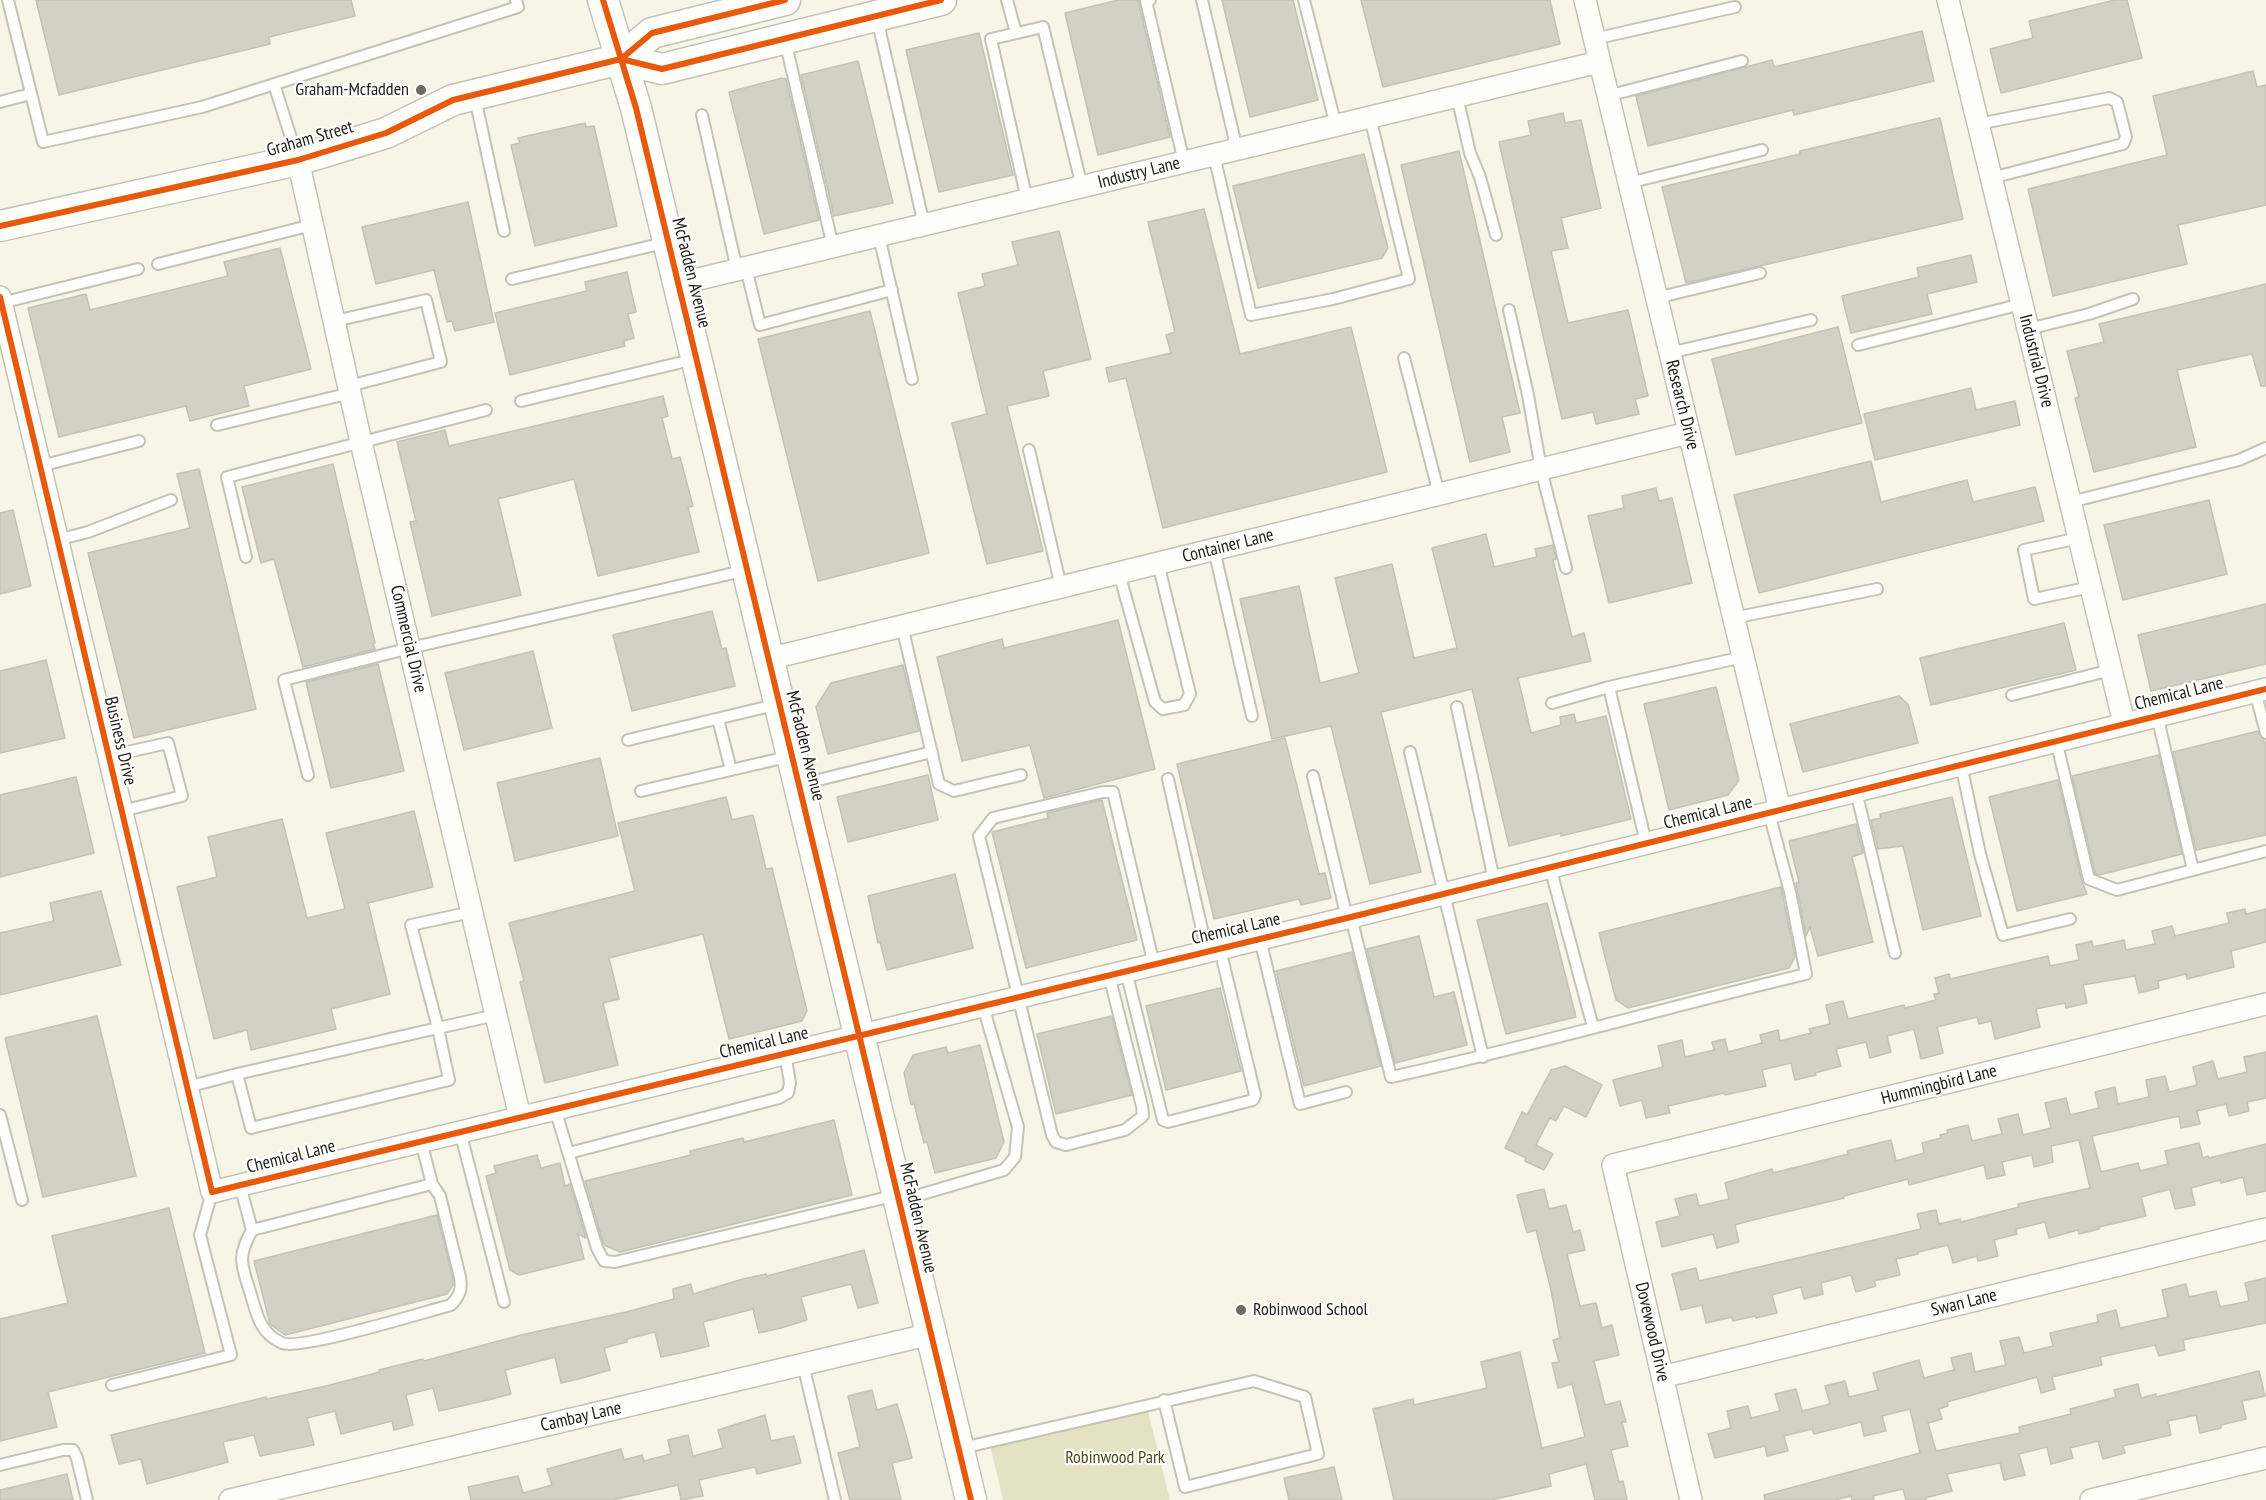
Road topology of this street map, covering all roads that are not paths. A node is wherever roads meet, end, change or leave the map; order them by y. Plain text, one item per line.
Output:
1 (8, 0) edge
2 (516, 0) edge
3 (603, 0) edge
4 (785, 0) edge
5 (941, 0) edge
6 (1007, 0) edge
7 (1150, 0) edge
8 (1202, 0) edge
9 (1304, 0) edge
10 (1585, 0) edge
11 (1948, 0) edge
12 (1735, 7) dead end
13 (877, 16) junction
14 (1016, 33) junction
15 (784, 38) junction
16 (1594, 39) junction
17 (621, 59) junction
18 (1742, 61) dead end
19 (1599, 62) junction
20 (274, 84) junction
21 (31, 94) junction
22 (474, 94) junction
23 (1457, 96) junction
24 (1607, 96) junction
25 (0, 102) edge
26 (702, 115) dead end
27 (1370, 117) junction
28 (1978, 124) junction
29 (1336, 126) junction
30 (1238, 150) junction
31 (1762, 150) dead end
32 (1214, 155) junction
33 (298, 160) junction
34 (1184, 162) junction
35 (1991, 178) junction
36 (1628, 183) junction
37 (1082, 187) junction
38 (1027, 200) junction
39 (312, 225) junction
40 (924, 225) junction
41 (0, 226) edge
42 (504, 231) dead end
43 (1496, 235) dead end
44 (879, 236) junction
45 (668, 242) junction
46 (833, 247) junction
47 (158, 264) dead end
48 (138, 269) dead end
49 (741, 269) junction
50 (1760, 273) dead end
51 (512, 279) dead end
52 (678, 284) junction
53 (891, 290) junction
54 (1656, 298) junction
55 (2133, 299) dead end
56 (1, 300) edge
57 (2022, 304) junction
58 (1509, 310) dead end
59 (1811, 320) dead end
60 (335, 321) junction
61 (2028, 329) junction
62 (1858, 345) dead end
63 (1669, 353) junction
64 (1404, 358) dead end
65 (696, 359) junction
66 (912, 379) dead end
67 (350, 389) junction
68 (520, 401) dead end
69 (486, 410) dead end
70 (217, 425) dead end
71 (1688, 433) junction
72 (139, 441) dead end
73 (362, 442) junction
74 (2266, 448) edge
75 (1029, 450) dead end
76 (40, 466) junction
77 (1541, 469) junction
78 (1439, 494) junction
79 (171, 500) dead end
80 (2070, 502) junction
81 (2079, 538) junction
82 (57, 540) junction
83 (1214, 549) junction
84 (246, 557) dead end
85 (1158, 563) junction
86 (1566, 568) dead end
87 (747, 570) junction
88 (1119, 573) junction
89 (2091, 586) junction
90 (1061, 587) junction
91 (1877, 589) dead end
92 (1733, 618) junction
93 (902, 626) junction
94 (410, 648) junction
95 (1743, 657) junction
96 (768, 659) junction
97 (2111, 670) junction
98 (1609, 687) junction
99 (2261, 690) edge
100 (2012, 695) dead end
101 (1552, 703) dead end
102 (779, 704) junction
103 (1457, 707) dead end
104 (2157, 715) junction
105 (1252, 716) dead end
106 (718, 719) junction
107 (2124, 723) junction
108 (2266, 733) edge
109 (627, 740) dead end
110 (2056, 740) junction
111 (932, 752) junction
112 (1410, 752) dead end
113 (109, 756) junction
114 (792, 756) junction
115 (1962, 764) junction
116 (731, 770) junction
117 (308, 775) dead end
118 (1021, 775) dead end
119 (1313, 776) dead end
120 (1168, 779) dead end
121 (799, 785) junction
122 (641, 791) dead end
123 (1856, 791) junction
124 (122, 811) junction
125 (1775, 812) junction
126 (1646, 843) junction
127 (2266, 851) edge
128 (1550, 867) junction
129 (2193, 870) junction
130 (1494, 880) junction
131 (1443, 893) junction
132 (472, 912) junction
133 (1349, 918) junction
134 (2070, 919) dead end
135 (1260, 939) junction
136 (1213, 950) junction
137 (1895, 953) dead end
138 (1154, 964) junction
139 (1117, 974) junction
140 (1018, 998) junction
141 (2266, 1004) edge
142 (984, 1006) junction
143 (496, 1015) junction
144 (1593, 1027) junction
145 (438, 1028) junction
146 (859, 1036) junction
147 (784, 1053) junction
148 (1483, 1057) junction
149 (237, 1074) junction
150 (187, 1087) junction
151 (1346, 1092) dead end
152 (555, 1108) junction
153 (0, 1115) edge
154 (520, 1117) junction
155 (460, 1131) junction
156 (421, 1141) junction
157 (569, 1153) junction
158 (1613, 1165) joint
159 (432, 1184) junction
160 (240, 1185) junction
161 (212, 1192) junction
162 (898, 1198) junction
163 (22, 1200) dead end
164 (2266, 1229) edge
165 (252, 1230) junction
166 (504, 1302) dead end
167 (931, 1334) junction
168 (803, 1364) junction
169 (1662, 1377) junction
170 (112, 1385) dead end
171 (1164, 1400) junction
172 (958, 1449) junction
173 (2266, 1458) edge
174 (0, 1465) edge
175 (2141, 1494) edge
176 (235, 1499) edge
177 (87, 1500) edge
178 (835, 1500) edge
179 (971, 1500) edge
180 (1690, 1500) edge
181 (2091, 1500) edge

1 - 21 lane
2 - 20 lane
3 - 17 street, McFadden Avenue
4 - 17 street, Graham Street
5 - 13 street, Graham Street
6 - 14 lane
7 - 34 lane
8 - 30 lane
9 - 29 lane
10 - 16 street, Research Drive
11 - 28 street, Industrial Drive
12 - 16 lane
13 - 15 street, Graham Street
13 - 40 lane
14 - 37 lane
14 - 38 lane
15 - 17 street, Graham Street
15 - 46 lane
16 - 19 street, Research Drive
17 - 22 street, Graham Street
17 - 45 street, McFadden Avenue
18 - 24 lane
19 - 23 street, Industry Lane
19 - 24 street, Research Drive
20 - 21 lane
20 - 33 lane
21 - 25 lane
22 - 33 street, Graham Street
22 - 42 lane
23 - 27 street, Industry Lane
23 - 43 lane
24 - 36 street, Research Drive
26 - 49 lane
27 - 29 street, Industry Lane
27 - 32 lane
28 - 35 street, Industrial Drive
28 - 35 lane
29 - 30 street, Industry Lane
30 - 32 street, Industry Lane
31 - 36 lane
32 - 34 street, Industry Lane
33 - 39 street, Commercial Drive
33 - 41 street, Graham Street
34 - 37 street, Industry Lane
35 - 57 street, Industrial Drive
36 - 54 street, Research Drive
37 - 38 street, Industry Lane
38 - 40 street, Industry Lane
39 - 47 lane
39 - 60 street, Commercial Drive
40 - 44 street, Industry Lane
44 - 46 street, Industry Lane
44 - 53 lane
45 - 51 lane
45 - 52 street, McFadden Avenue
46 - 49 street, Industry Lane
48 - 56 lane
49 - 52 street, Industry Lane
49 - 53 lane
50 - 54 lane
52 - 65 street, McFadden Avenue
53 - 66 lane
54 - 63 street, Research Drive
55 - 61 lane
56 - 76 street, Business Drive
57 - 61 street, Industrial Drive
57 - 62 lane
58 - 77 lane
59 - 63 lane
60 - 67 street, Commercial Drive
60 - 67 lane
61 - 80 street, Industrial Drive
63 - 71 street, Research Drive
64 - 78 lane
65 - 68 lane
65 - 87 street, McFadden Avenue
67 - 70 lane
67 - 73 street, Commercial Drive
69 - 73 lane
71 - 77 street, Container Lane
71 - 92 street, Research Drive
72 - 76 lane
73 - 84 lane
73 - 94 street, Commercial Drive
74 - 80 lane
75 - 90 lane
76 - 82 street, Business Drive
77 - 78 street, Container Lane
77 - 86 lane
78 - 83 street, Container Lane
79 - 82 lane
80 - 81 street, Industrial Drive
81 - 89 street, Industrial Drive
81 - 89 lane
82 - 113 street, Business Drive
83 - 85 street, Container Lane
83 - 105 lane
85 - 88 street, Container Lane
85 - 88 lane
87 - 94 lane
87 - 96 street, McFadden Avenue
88 - 90 street, Container Lane
89 - 97 street, Industrial Drive
90 - 93 street, Container Lane
91 - 92 lane
92 - 95 street, Research Drive
93 - 96 street, Container Lane
93 - 111 lane
94 - 117 lane
94 - 132 street, Commercial Drive
95 - 98 lane
95 - 125 street, Research Drive
96 - 102 street, McFadden Avenue
97 - 100 lane
97 - 107 street, Industrial Drive
98 - 101 lane
98 - 126 lane
99 - 104 street, Chemical Lane
99 - 108 lane
102 - 106 lane
102 - 114 street, McFadden Avenue
103 - 130 lane
104 - 107 street, Chemical Lane
104 - 129 lane
106 - 109 lane
106 - 116 lane
107 - 110 street, Chemical Lane
110 - 115 street, Chemical Lane
110 - 129 lane
111 - 118 lane
111 - 121 lane
112 - 131 lane
113 - 124 street, Business Drive
113 - 124 lane
114 - 116 lane
114 - 121 street, McFadden Avenue
115 - 123 street, Chemical Lane
115 - 134 lane
116 - 122 lane
119 - 133 lane
120 - 136 lane
121 - 146 street, McFadden Avenue
123 - 125 street, Chemical Lane
123 - 137 lane
124 - 150 street, Business Drive
125 - 126 street, Chemical Lane
125 - 144 lane
126 - 128 street, Chemical Lane
127 - 129 lane
128 - 130 street, Chemical Lane
128 - 144 lane
130 - 131 street, Chemical Lane
131 - 133 street, Chemical Lane
131 - 148 lane
132 - 143 street, Commercial Drive
132 - 145 lane
133 - 135 street, Chemical Lane
133 - 148 lane
135 - 136 street, Chemical Lane
135 - 151 lane
136 - 138 street, Chemical Lane
136 - 139 lane
138 - 139 street, Chemical Lane
138 - 140 lane
139 - 140 street, Chemical Lane
139 - 140 lane
140 - 142 street, Chemical Lane
141 - 158 street, Hummingbird Lane
142 - 146 street, Chemical Lane
142 - 162 lane
143 - 145 lane
143 - 154 street, Commercial Drive
144 - 148 lane
145 - 149 lane
145 - 149 lane
146 - 147 street, Chemical Lane
146 - 162 street, McFadden Avenue
147 - 152 street, Chemical Lane
147 - 157 lane
149 - 150 lane
150 - 161 street, Business Drive
152 - 154 street, Chemical Lane
152 - 157 lane
153 - 163 lane
154 - 155 street, Chemical Lane
155 - 156 street, Chemical Lane
155 - 166 lane
156 - 159 lane
156 - 160 street, Chemical Lane
157 - 162 lane
158 - 169 street, Dovewood Drive
159 - 165 lane
159 - 165 lane
160 - 161 street, Chemical Lane
160 - 165 lane
161 - 170 lane
162 - 167 street, McFadden Avenue
164 - 169 street, Swan Lane
167 - 168 street, Cambay Lane
167 - 172 street, McFadden Avenue
168 - 176 street, Cambay Lane
168 - 178 lane
169 - 180 street, Dovewood Drive
171 - 171 lane
171 - 172 lane
172 - 179 street, McFadden Avenue
173 - 175 street
174 - 177 lane
175 - 181 street

